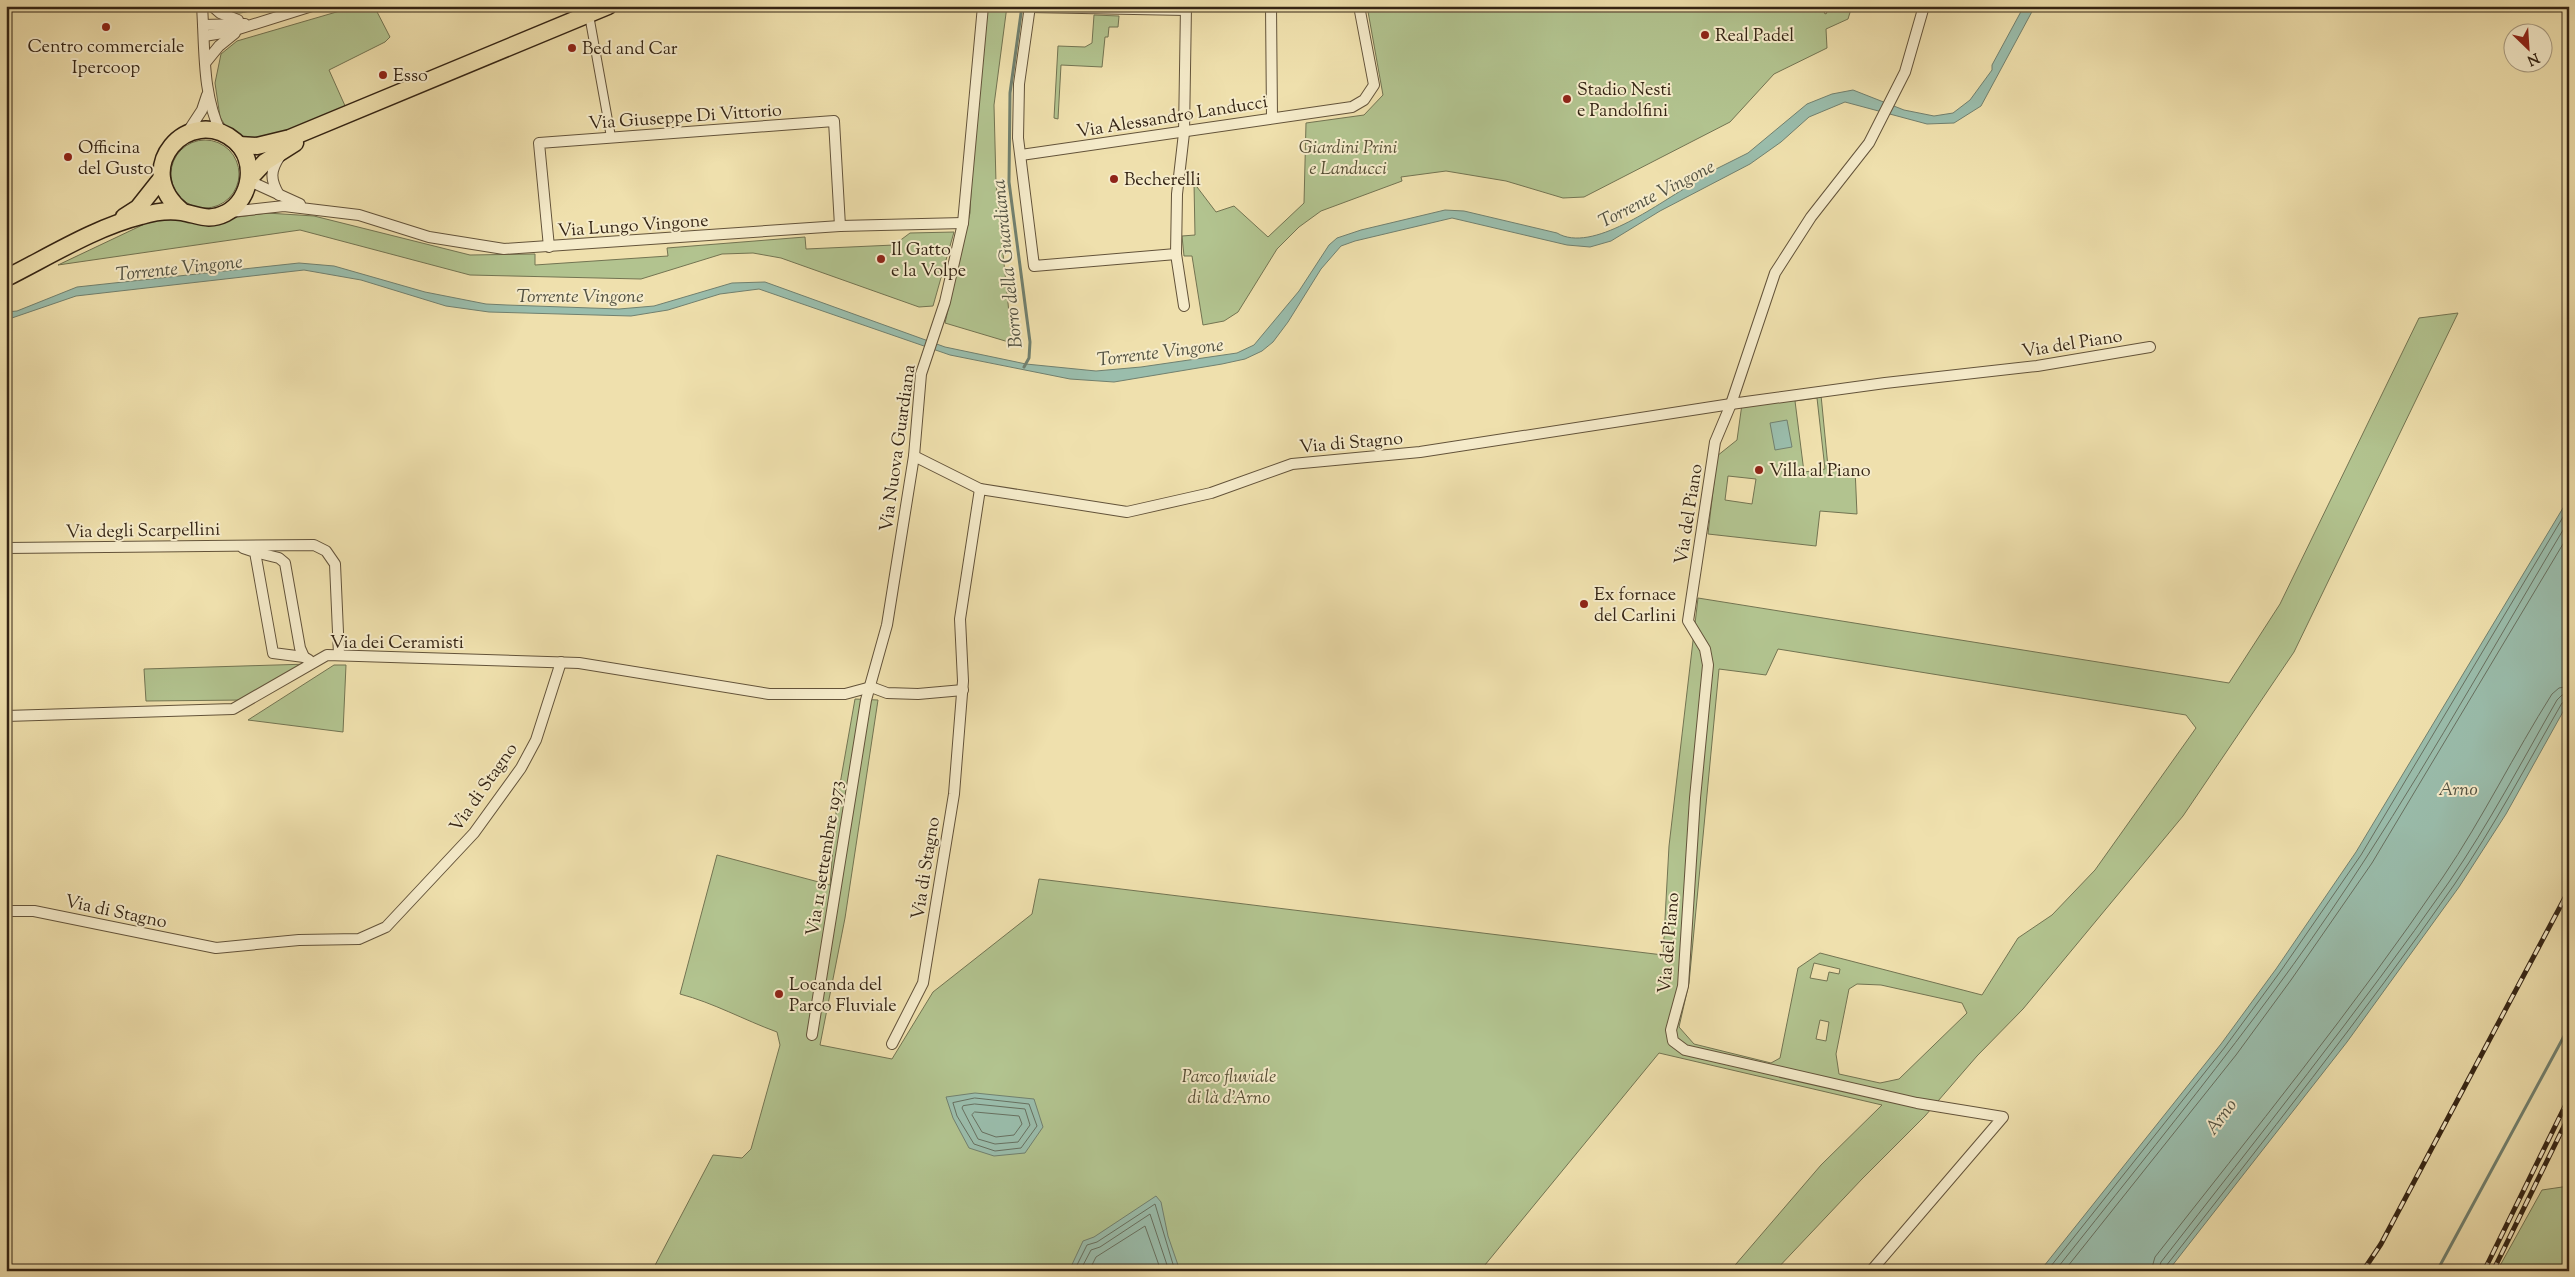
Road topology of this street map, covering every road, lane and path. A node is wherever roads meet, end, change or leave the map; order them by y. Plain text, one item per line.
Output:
1 (202, 6) edge
2 (212, 6) edge
3 (312, 6) edge
4 (608, 6) edge
5 (982, 6) edge
6 (1270, 6) edge
7 (1359, 6) edge
8 (1924, 6) edge
9 (1030, 7) edge
10 (1186, 8) edge
11 (589, 15) junction
12 (203, 24) junction
13 (249, 24) junction
14 (204, 36) junction
15 (206, 62) junction
16 (208, 92) junction
17 (1272, 118) junction
18 (323, 126) junction
19 (221, 133) junction
20 (1184, 133) junction
21 (185, 134) junction
22 (612, 138) junction
23 (239, 144) junction
24 (285, 149) junction
25 (1021, 155) junction
26 (161, 179) junction
27 (249, 179) junction
28 (279, 195) junction
29 (310, 208) junction
30 (183, 212) junction
31 (227, 212) junction
32 (963, 223) junction
33 (840, 226) junction
34 (106, 228) junction
35 (550, 247) junction
36 (1176, 254) junction
37 (6, 278) edge
38 (1184, 306) dead end
39 (2150, 347) dead end
40 (1731, 404) junction
41 (914, 456) junction
42 (980, 489) junction
43 (235, 545) junction
44 (6, 548) edge
45 (255, 552) junction
46 (339, 656) junction
47 (304, 657) junction
48 (314, 662) junction
49 (561, 662) junction
50 (871, 687) junction
51 (963, 690) junction
52 (6, 716) edge
53 (6, 911) edge
54 (812, 1035) dead end
55 (892, 1044) dead end
56 (1871, 1271) edge

1 - 12 street
2 - 13 street
3 - 13 street
4 - 11 main road
5 - 32 street, Via Nuova Guardiana
6 - 17 street
7 - 17 street, Via Alessandro Landucci
8 - 40 street, Via del Piano
9 - 10 street
9 - 25 street
10 - 20 street
11 - 18 main road
11 - 22 street
12 - 13 street
12 - 14 street
13 - 14 street
13 - 15 street
14 - 15 street
15 - 16 street
16 - 19 street
16 - 21 street
17 - 20 street, Via Alessandro Landucci
18 - 23 main road
18 - 24 main road
19 - 21 main road
19 - 23 main road
20 - 25 street, Via Alessandro Landucci
20 - 36 street
21 - 26 main road
22 - 33 street, Via Giuseppe Di Vittorio
22 - 35 street, Via Giuseppe Di Vittorio
23 - 27 main road
24 - 27 main road
24 - 28 street
25 - 36 street
26 - 30 main road
26 - 34 main road
27 - 28 street, Via Lungo Vingone
27 - 31 main road
28 - 29 street, Via Lungo Vingone
29 - 31 street, Via Lungo Vingone
29 - 35 street, Via Lungo Vingone
30 - 31 main road
30 - 34 main road
32 - 33 street, Via Lungo Vingone
32 - 41 street, Via Nuova Guardiana
33 - 35 street, Via Lungo Vingone
34 - 37 main road
36 - 38 street
39 - 40 street, Via del Piano
40 - 42 street, Via di Stagno
40 - 56 street, Via del Piano
41 - 42 street, Via di Stagno
41 - 50 street, Via Nuova Guardiana
42 - 51 street, Via di Stagno
43 - 44 street, Via degli Scarpellini
43 - 45 street
43 - 46 street, Via degli Scarpellini
45 - 47 street
45 - 47 street
46 - 48 street, Via dei Ceramisti
46 - 49 street, Via dei Ceramisti
47 - 48 street
48 - 52 street, Via dei Ceramisti
49 - 50 street
49 - 53 street, Via di Stagno
50 - 51 street
50 - 54 street, Via 11 settembre 1973
51 - 55 street, Via di Stagno

